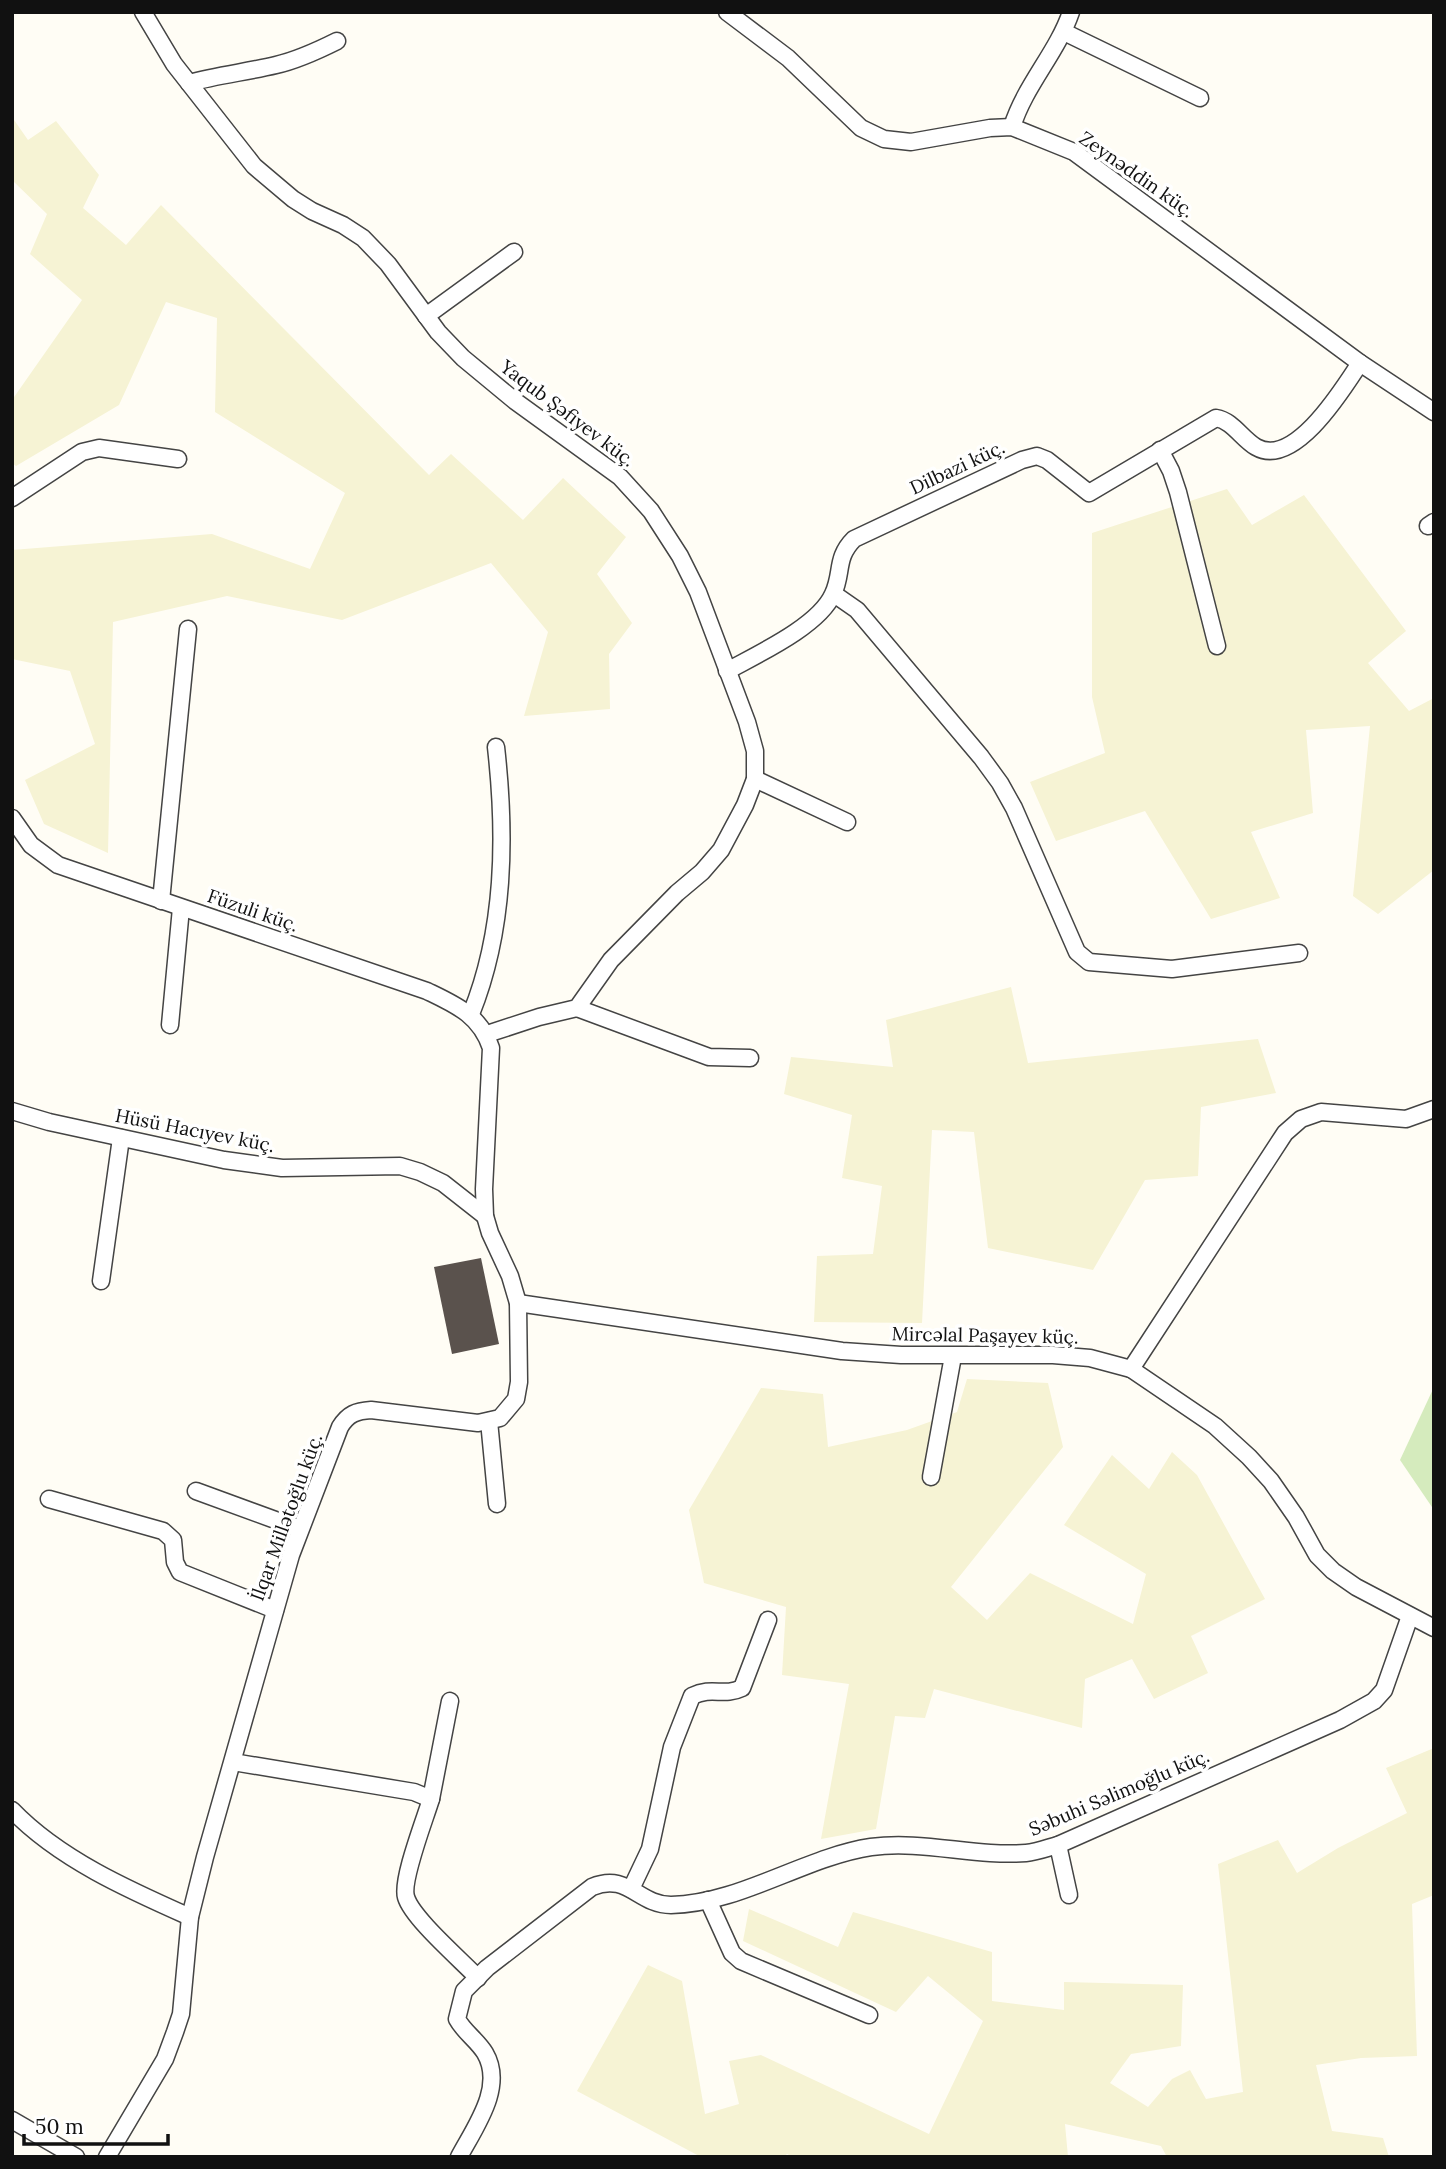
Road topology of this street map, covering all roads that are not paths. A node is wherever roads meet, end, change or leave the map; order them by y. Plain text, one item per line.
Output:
1 (143, 12) edge
2 (727, 12) edge
3 (1071, 12) edge
4 (1064, 32) junction
5 (337, 41) dead end
6 (189, 83) junction
7 (1200, 98) dead end
8 (1012, 127) junction
9 (514, 252) dead end
10 (426, 316) junction
11 (1360, 363) junction
12 (1434, 412) edge
13 (1160, 450) junction
14 (178, 459) dead end
15 (12, 498) edge
16 (834, 594) junction
17 (188, 629) dead end
18 (1217, 646) dead end
19 (727, 671) junction
20 (496, 747) dead end
21 (755, 779) junction
22 (847, 822) dead end
23 (14, 826) edge
24 (161, 901) junction
25 (181, 908) junction
26 (1299, 953) dead end
27 (578, 1008) junction
28 (471, 1014) junction
29 (170, 1025) dead end
30 (487, 1034) junction
31 (750, 1058) dead end
32 (1434, 1109) edge
33 (12, 1111) edge
34 (121, 1138) junction
35 (485, 1216) junction
36 (101, 1281) dead end
37 (518, 1303) junction
38 (953, 1356) junction
39 (1131, 1369) junction
40 (489, 1421) junction
41 (931, 1477) dead end
42 (196, 1491) dead end
43 (49, 1499) dead end
44 (497, 1504) dead end
45 (300, 1529) junction
46 (275, 1611) junction
47 (1410, 1616) junction
48 (768, 1620) dead end
49 (1434, 1628) edge
50 (450, 1701) dead end
51 (233, 1762) junction
52 (431, 1798) junction
53 (12, 1810) edge
54 (1058, 1845) junction
55 (631, 1889) junction
56 (1069, 1895) dead end
57 (708, 1900) junction
58 (191, 1917) junction
59 (478, 1978) junction
60 (869, 2015) dead end
61 (12, 2120) edge
62 (76, 2157) edge
63 (107, 2157) edge
64 (459, 2157) edge

1 - 6 street, Yaqub Şəfiyev küç.
2 - 8 street, Zeynəddin küç.
3 - 4 street
4 - 7 street
4 - 8 street
5 - 6 street
6 - 10 street, Yaqub Şəfiyev küç.
8 - 11 street, Zeynəddin küç.
9 - 10 street
10 - 19 street, Yaqub Şəfiyev küç.
11 - 12 street, Zeynəddin küç.
11 - 13 street, Dilbazi küç.
13 - 16 street, Dilbazi küç.
13 - 18 street
14 - 15 street
16 - 19 street, Dilbazi küç.
16 - 26 street
17 - 24 street
19 - 21 street, Yaqub Şəfiyev küç.
20 - 28 street
21 - 22 street
21 - 27 street, Yaqub Şəfiyev küç.
23 - 24 street, Füzuli küç.
24 - 25 street, Füzuli küç.
25 - 28 street, Füzuli küç.
25 - 29 street
27 - 30 street
27 - 31 street
28 - 30 street, Füzuli küç.
30 - 35 street
32 - 39 street
33 - 34 street, Hüsü Hacıyev küç.
34 - 35 street, Hüsü Hacıyev küç.
34 - 36 street
35 - 37 street
37 - 38 street, Mircəlal Paşayev küç.
37 - 40 street
38 - 39 street, Mircəlal Paşayev küç.
38 - 41 street
39 - 47 street, Mircəlal Paşayev küç.
40 - 44 street
40 - 45 street, İlqar Millətoğlu küç.
42 - 45 street
43 - 46 street
45 - 46 street, İlqar Millətoğlu küç.
46 - 51 street, İlqar Millətoğlu küç.
47 - 49 street, Mircəlal Paşayev küç.
47 - 54 street, Səbuhi Səlimoğlu küç.
48 - 55 street
50 - 52 street
51 - 52 street
51 - 58 street, İlqar Millətoğlu küç.
52 - 59 street
53 - 58 street
54 - 56 street
54 - 57 street, Səbuhi Səlimoğlu küç.
55 - 57 street, Səbuhi Səlimoğlu küç.
55 - 59 street, Səbuhi Səlimoğlu küç.
57 - 60 street
58 - 63 street, İlqar Millətoğlu küç.
59 - 64 street, Səbuhi Səlimoğlu küç.
61 - 62 street

